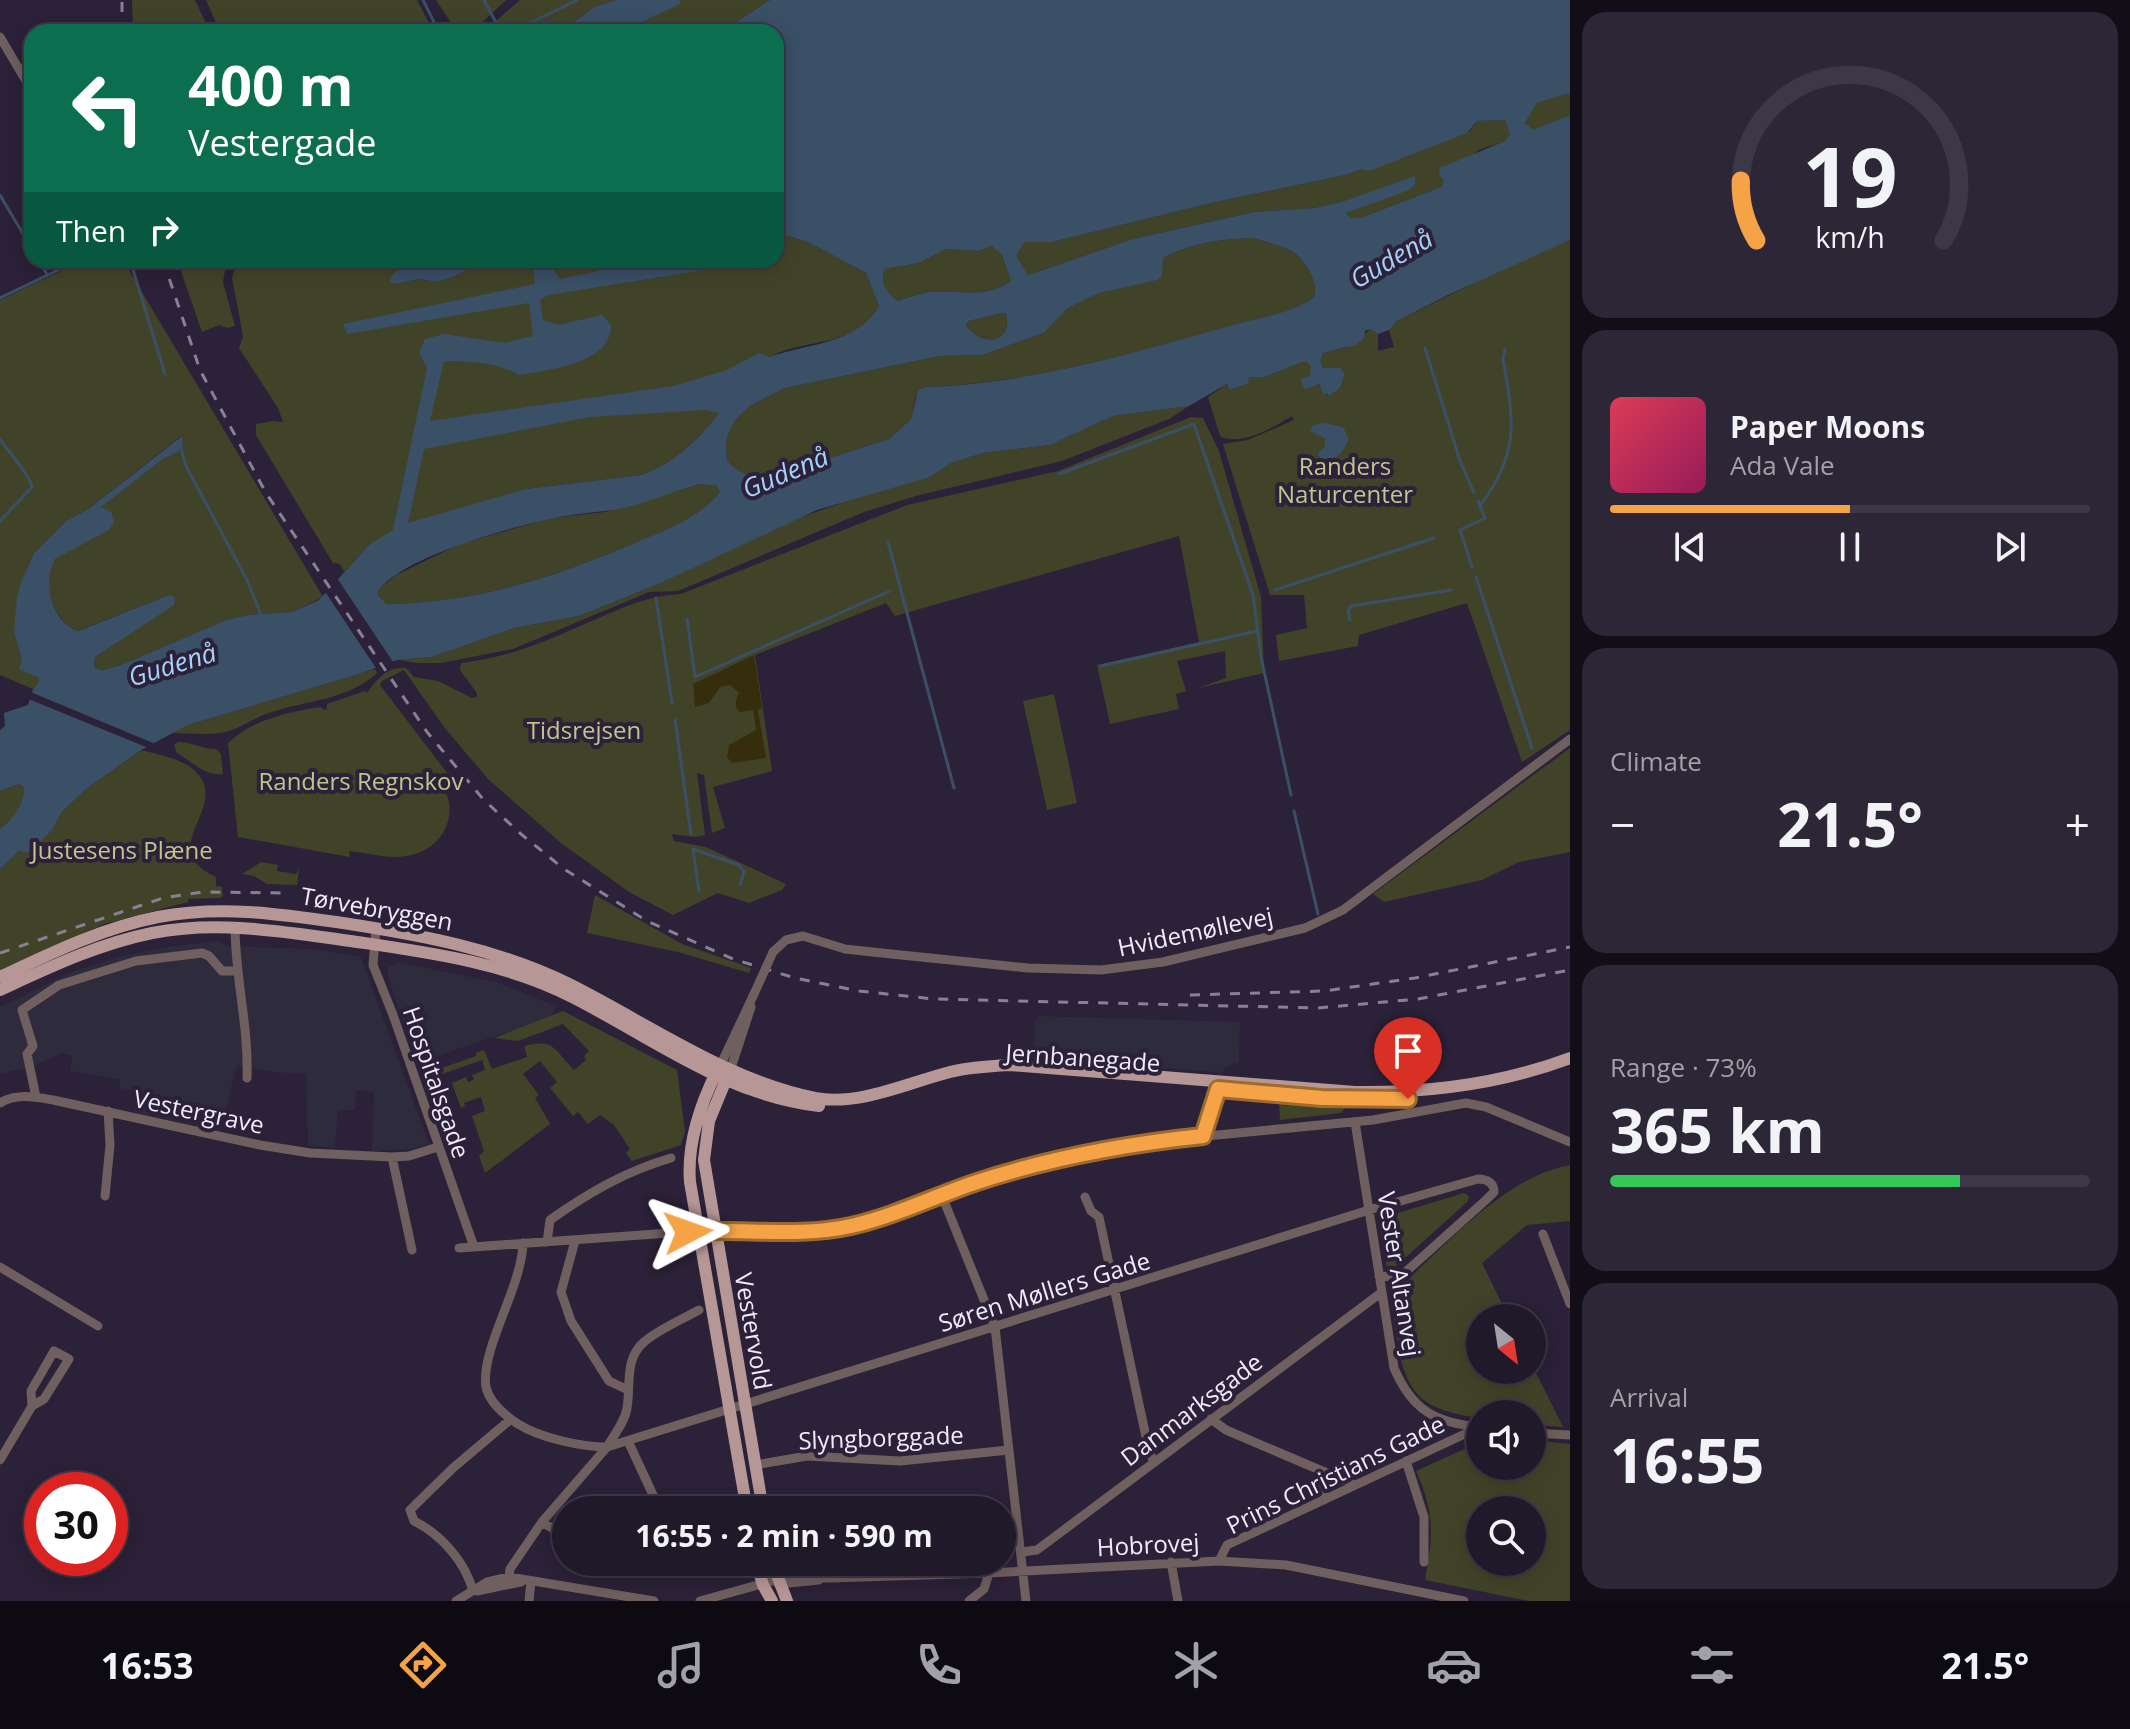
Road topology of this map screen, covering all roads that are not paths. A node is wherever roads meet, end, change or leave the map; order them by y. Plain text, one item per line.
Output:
1 (0, 37) edge
2 (24, 78) edge
3 (1570, 739) edge
4 (235, 927) junction
5 (376, 928) junction
6 (374, 945) junction
7 (236, 971) junction
8 (0, 977) edge
9 (0, 990) edge
10 (1570, 1058) edge
11 (1570, 1066) edge
12 (723, 1073) junction
13 (247, 1078) dead end
14 (1219, 1085) junction
15 (1358, 1096) junction
16 (36, 1097) junction
17 (0, 1103) edge
18 (108, 1111) junction
19 (1355, 1122) junction
20 (1203, 1136) junction
21 (1570, 1142) edge
22 (438, 1147) junction
23 (392, 1157) junction
24 (671, 1158) dead end
25 (105, 1196) dead end
26 (942, 1196) junction
27 (1085, 1197) dead end
28 (1369, 1210) junction
29 (714, 1230) junction
30 (698, 1231) junction
31 (1543, 1234) dead end
32 (575, 1241) junction
33 (547, 1242) junction
34 (523, 1243) junction
35 (474, 1247) junction
36 (459, 1248) dead end
37 (412, 1250) dead end
38 (0, 1267) edge
39 (1379, 1276) junction
40 (1114, 1291) junction
41 (1382, 1292) junction
42 (1570, 1304) edge
43 (699, 1310) dead end
44 (98, 1326) dead end
45 (995, 1327) junction
46 (628, 1390) junction
47 (744, 1405) junction
48 (32, 1406) junction
49 (730, 1409) junction
50 (511, 1419) junction
51 (1211, 1419) junction
52 (1466, 1426) edge
53 (1466, 1433) edge
54 (1546, 1434) edge
55 (1570, 1435) edge
56 (628, 1441) junction
57 (607, 1447) junction
58 (1009, 1450) junction
59 (0, 1460) edge
60 (1406, 1461) junction
61 (1154, 1462) junction
62 (755, 1465) junction
63 (1322, 1471) junction
64 (1355, 1485) junction
65 (654, 1496) edge
66 (745, 1496) edge
67 (761, 1496) edge
68 (1324, 1500) junction
69 (542, 1522) junction
70 (552, 1528) edge
71 (1022, 1552) junction
72 (1219, 1561) junction
73 (1171, 1562) junction
74 (1424, 1562) dead end
75 (1016, 1571) edge
76 (1024, 1571) junction
77 (760, 1576) edge
78 (777, 1576) edge
79 (894, 1576) edge
80 (988, 1576) edge
81 (509, 1581) junction
82 (531, 1581) junction
83 (779, 1582) junction
84 (763, 1585) junction
85 (473, 1591) junction
86 (640, 1600) edge
87 (712, 1600) edge
88 (456, 1601) edge
89 (529, 1601) edge
90 (654, 1601) edge
91 (700, 1601) edge
92 (772, 1601) edge
93 (787, 1601) edge
94 (969, 1601) edge
95 (1026, 1601) edge
96 (1178, 1601) edge
97 (1464, 1601) edge

1 - 2 street
3 - 12 street, Hvidemøllevej, bridge
4 - 6 main road, Tørvebryggen
4 - 7 street
4 - 9 main road, Tørvebryggen
5 - 6 street, Hospitalsgade
5 - 8 main road, Tørvebryggen
5 - 12 main road, Tørvebryggen
6 - 12 main road, Tørvebryggen
6 - 22 street, Hospitalsgade
7 - 13 street
7 - 16 street
10 - 15 main road
11 - 15 main road
12 - 14 main road, Jernbanegade
12 - 29 main road, Vestervold
12 - 30 main road, Vestervold
14 - 15 main road, Jernbanegade
14 - 20 street
16 - 17 street, Vestergrave
16 - 18 street, Vestergrave
18 - 23 street, Vestergrave
18 - 25 street
19 - 20 street
19 - 21 street
19 - 28 street, Vester Altanvej
20 - 26 street
22 - 23 street, Vestergrave
22 - 35 street, Hospitalsgade
23 - 37 street
24 - 33 street
26 - 29 street
26 - 45 street
27 - 40 street
28 - 39 street, Vester Altanvej
28 - 39 street, Søren Møllers Gade
28 - 40 street, Søren Møllers Gade
29 - 30 street
29 - 47 main road, Vestervold
30 - 32 street
30 - 49 main road, Vestervold
31 - 42 street
32 - 33 street
32 - 46 street
33 - 34 street
34 - 35 street
34 - 50 street
35 - 36 street
38 - 44 street
39 - 41 street, Vester Altanvej
40 - 45 street, Søren Møllers Gade
40 - 61 street
41 - 51 street, Danmarksgade
41 - 52 street, Vester Altanvej
43 - 46 street
45 - 47 street, Søren Møllers Gade
45 - 58 street
46 - 57 street
47 - 49 street, Søren Møllers Gade
47 - 62 main road, Vestervold
48 - 48 street
48 - 59 street
49 - 56 street, Søren Møllers Gade
49 - 66 main road, Vestervold
50 - 57 street
50 - 85 street
51 - 61 street, Danmarksgade
51 - 63 street
53 - 60 street, Prins Christians Gade
54 - 55 street
56 - 57 street, Søren Møllers Gade
56 - 65 street
57 - 69 street
58 - 62 street, Slyngborggade
58 - 71 street
60 - 64 street, Prins Christians Gade
60 - 74 street
61 - 71 street, Danmarksgade
62 - 67 main road, Vestervold
63 - 64 street
63 - 68 street
64 - 68 street, Prins Christians Gade
68 - 72 street, Prins Christians Gade
69 - 70 street
69 - 81 street
71 - 76 street
72 - 73 street, Hobrovej
72 - 97 street, Hobrovej
73 - 76 street, Hobrovej
73 - 96 street
75 - 76 street, Hobrovej
76 - 95 street
77 - 84 main road
78 - 83 main road
79 - 83 street, Hobrovej
80 - 94 street
81 - 82 street
81 - 85 street
82 - 86 street
82 - 89 street
83 - 84 street, Hobrovej
83 - 93 main road
84 - 87 street, Hobrovej
84 - 92 main road
85 - 88 street
86 - 90 street
87 - 91 street, Hobrovej

